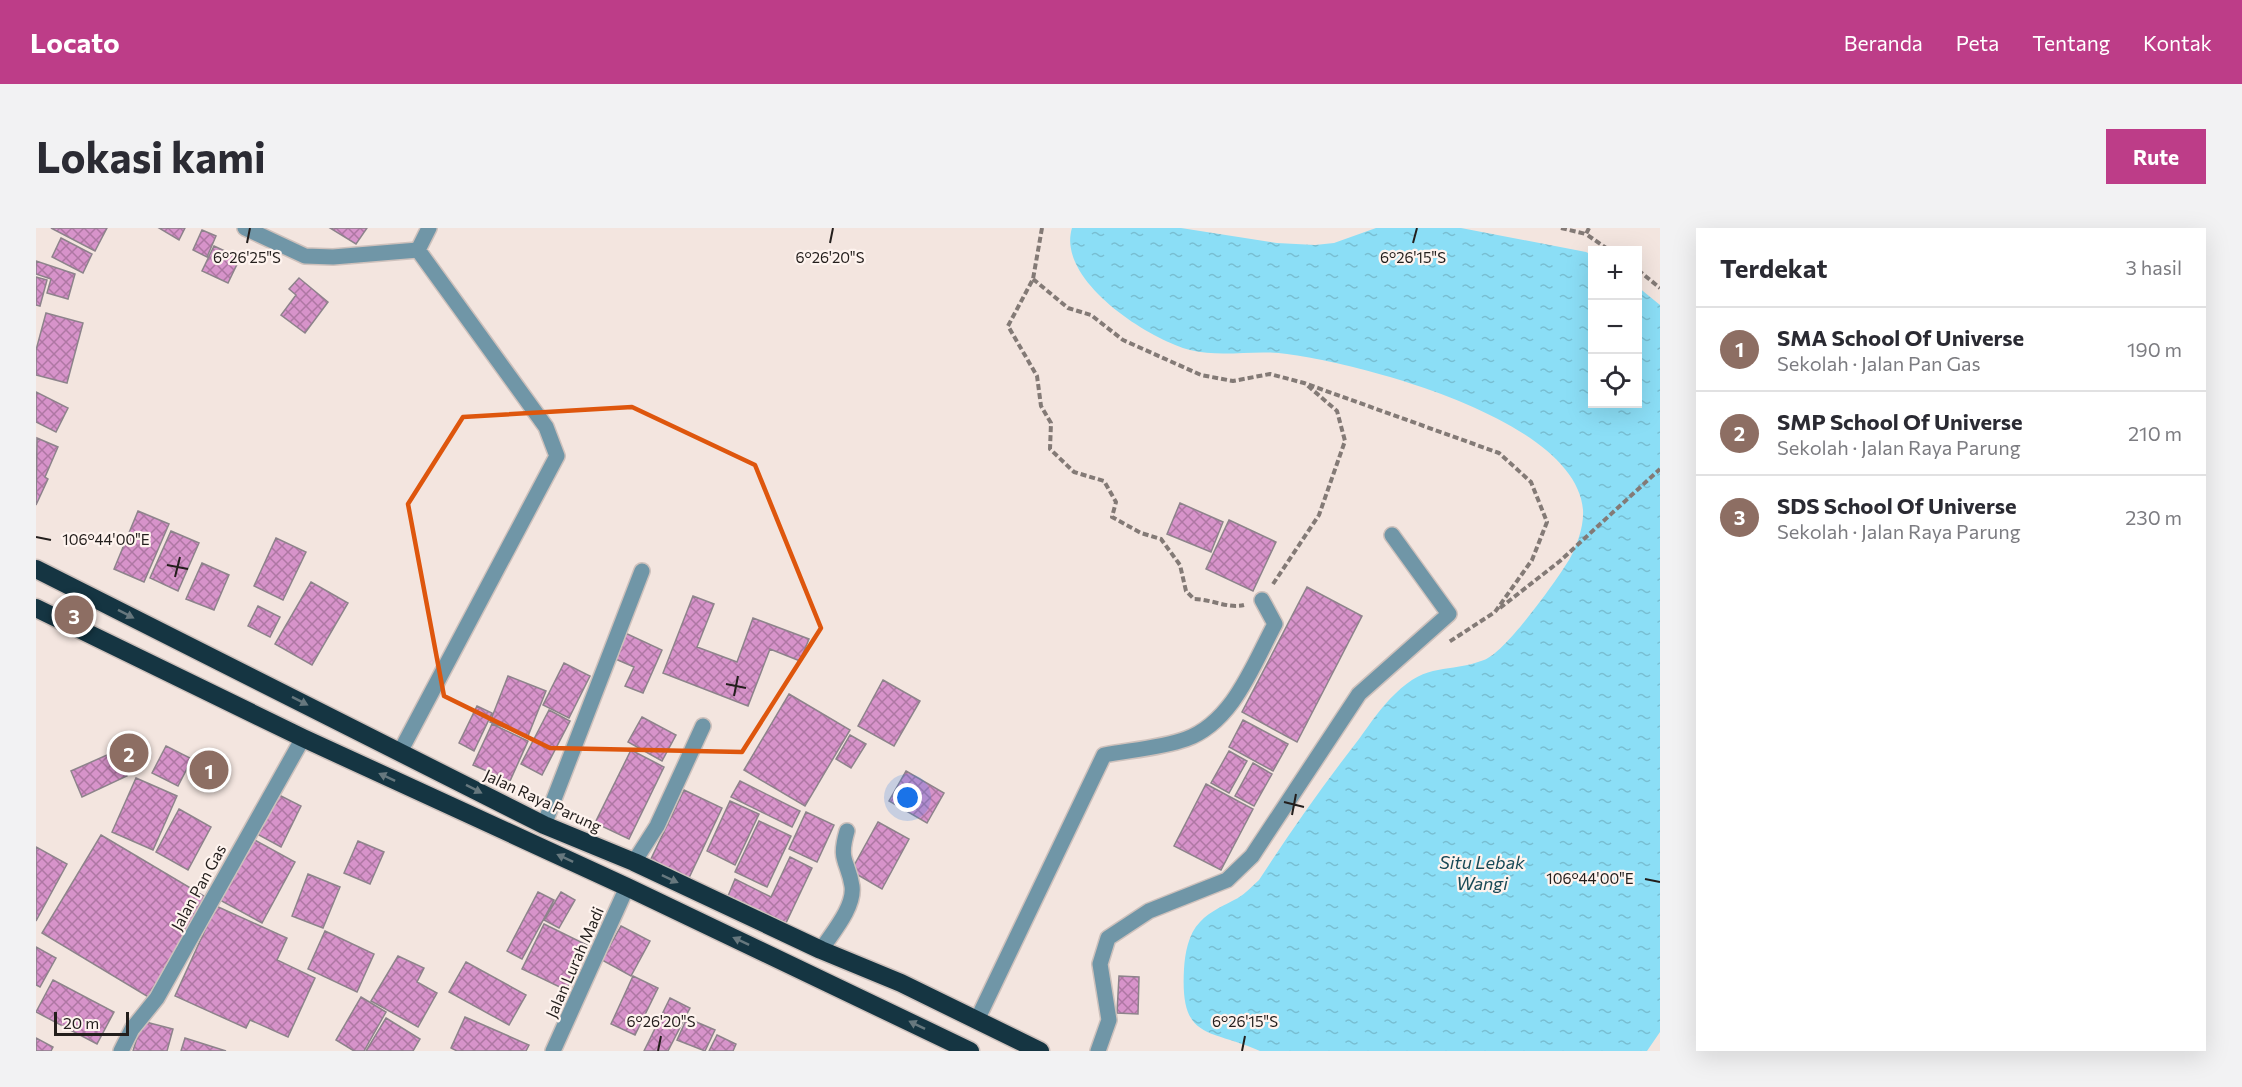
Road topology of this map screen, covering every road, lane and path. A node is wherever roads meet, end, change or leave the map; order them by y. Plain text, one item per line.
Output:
1 (245, 228) edge
2 (429, 228) edge
3 (1042, 228) edge
4 (1561, 228) edge
5 (1589, 228) edge
6 (1586, 234) junction
7 (1603, 246) edge
8 (418, 250) junction
9 (1642, 273) edge
10 (1033, 279) junction
11 (1660, 288) edge
12 (1304, 383) junction
13 (1660, 469) edge
14 (1392, 535) dead end
15 (36, 569) edge
16 (642, 571) dead end
17 (1262, 600) junction
18 (36, 608) edge
19 (1495, 612) junction
20 (1444, 644) dead end
21 (703, 726) dead end
22 (303, 738) junction
23 (400, 752) junction
24 (544, 825) junction
25 (846, 831) dead end
26 (634, 862) junction
27 (627, 887) junction
28 (821, 950) junction
29 (901, 983) junction
30 (888, 1011) junction
31 (977, 1020) junction
32 (121, 1051) edge
33 (553, 1051) edge
34 (970, 1051) edge
35 (1040, 1051) edge
36 (1098, 1051) edge

1 - 8 street
2 - 8 street
3 - 10 path
4 - 6 path
5 - 6 path
6 - 7 path
8 - 23 street
9 - 11 path
10 - 12 path
10 - 17 path
12 - 17 path
12 - 19 path
13 - 19 path
14 - 36 street
15 -> 23 highway, Jalan Raya Parung
16 - 24 street
17 - 31 street
18 - 22 highway
19 - 20 path
21 - 26 street
27 -> 22 highway
22 - 32 street, Jalan Pan Gas
23 -> 24 highway, Jalan Raya Parung
24 - 26 highway, Jalan Raya Parung
25 - 28 street
26 -> 28 highway, Jalan Raya Parung
30 -> 27 highway
27 - 33 street, Jalan Lurah Madi
28 - 29 highway, Jalan Raya Parung
29 - 30 highway
29 - 31 highway, Jalan Raya Parung
34 -> 30 highway
31 - 35 highway, Jalan Raya Parung

